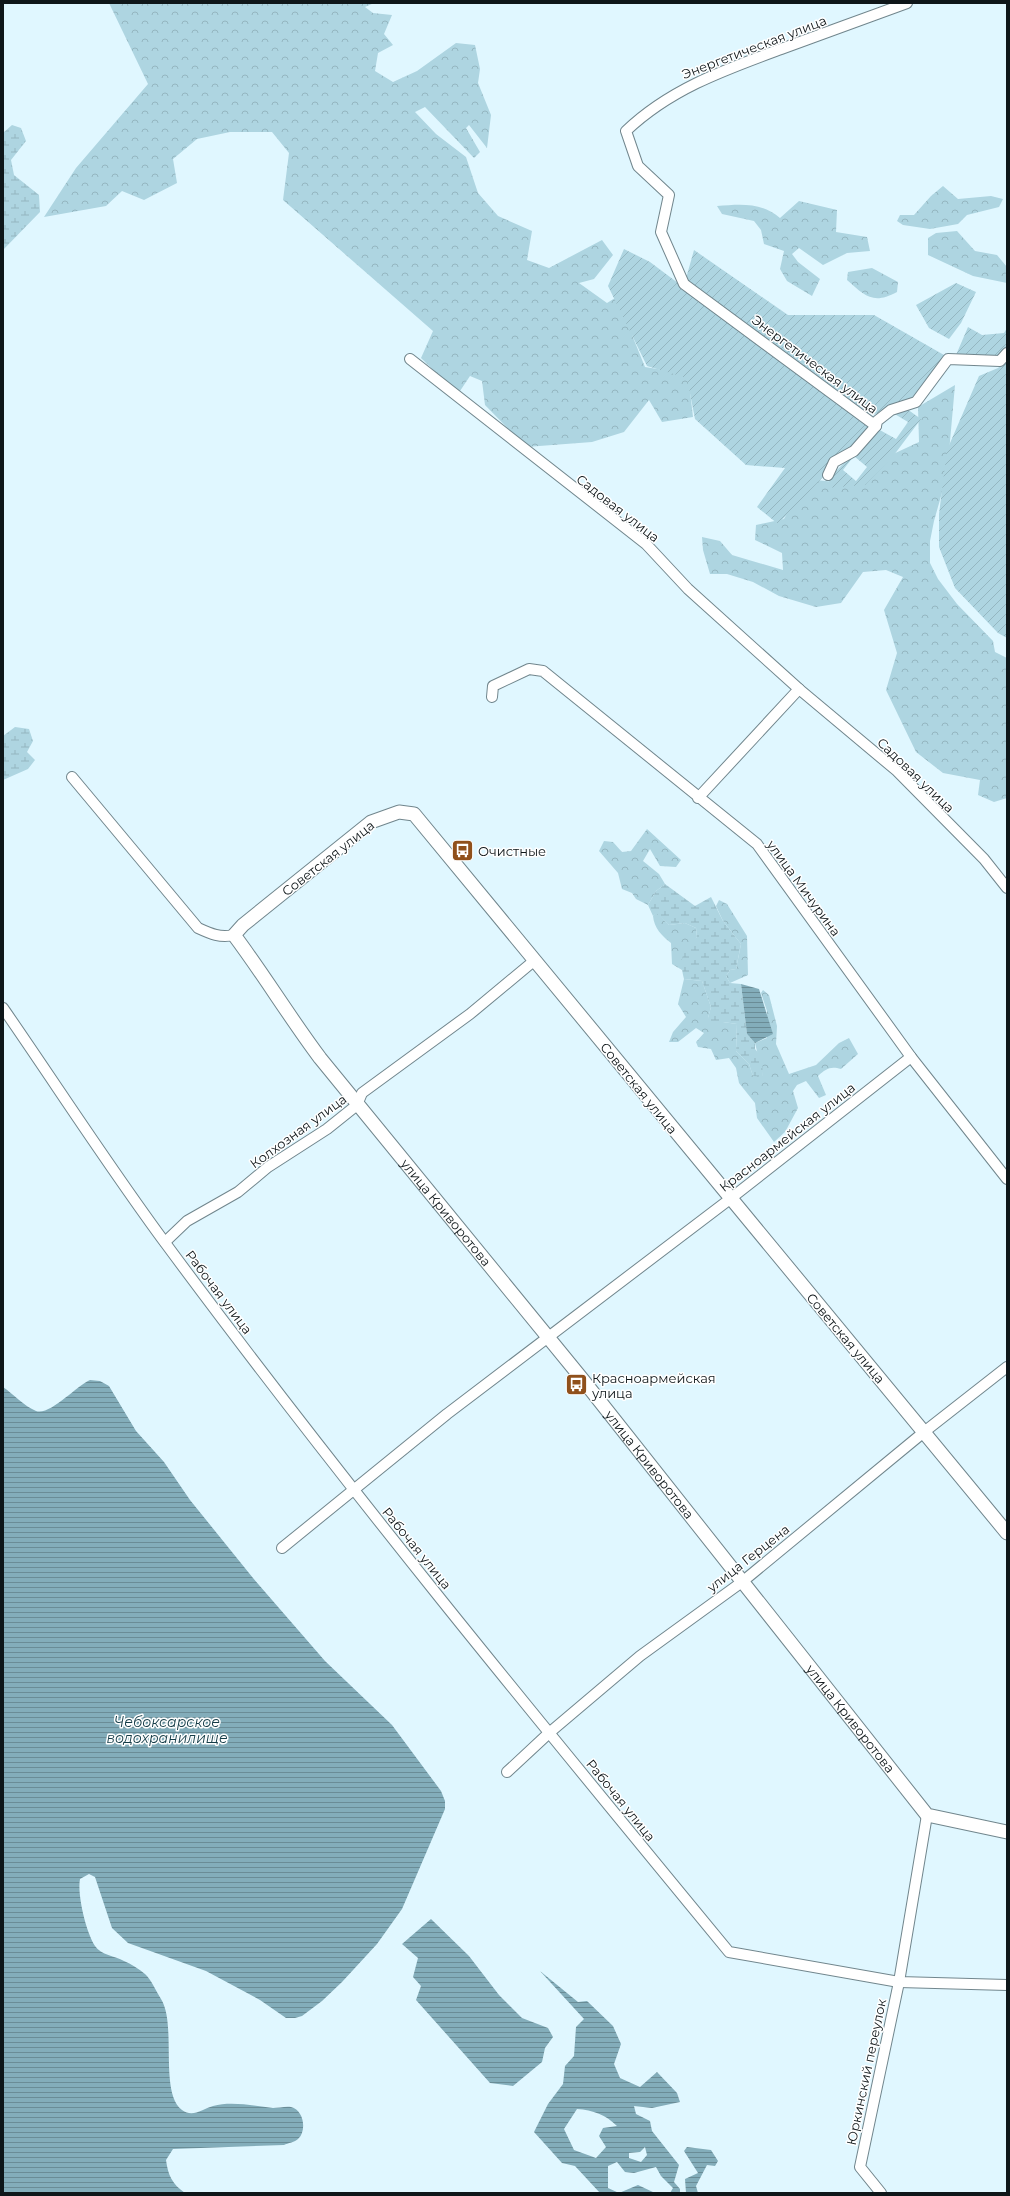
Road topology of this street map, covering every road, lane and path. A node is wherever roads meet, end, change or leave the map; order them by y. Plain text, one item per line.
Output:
1 (907, 3) edge
2 (1007, 353) edge
3 (410, 359) dead end
4 (876, 426) junction
5 (828, 475) dead end
6 (799, 689) junction
7 (492, 697) dead end
8 (72, 778) dead end
9 (698, 798) junction
10 (1007, 888) edge
11 (234, 935) junction
12 (535, 960) junction
13 (3, 1008) edge
14 (910, 1057) junction
15 (357, 1105) junction
16 (1007, 1179) edge
17 (730, 1199) junction
18 (165, 1242) junction
19 (548, 1337) junction
20 (1007, 1367) edge
21 (924, 1432) junction
22 (354, 1490) junction
23 (1007, 1533) edge
24 (282, 1548) dead end
25 (742, 1582) junction
26 (549, 1733) junction
27 (507, 1772) dead end
28 (927, 1815) junction
29 (1007, 1832) edge
30 (899, 1982) junction
31 (1007, 1984) edge
32 (881, 2193) edge

1 - 4 street, Энергетическая улица
2 - 4 street, Энергетическая улица
3 - 6 street, Садовая улица
4 - 5 street, Энергетическая улица
6 - 9 street
6 - 10 street, Садовая улица
7 - 9 street, улица Мичурина
8 - 11 street
9 - 14 street, улица Мичурина
11 - 12 street, Советская улица
11 - 15 street, улица Криворотова
12 - 15 street, Колхозная улица
12 - 17 street, Советская улица
13 - 18 street, Рабочая улица
14 - 16 street, улица Мичурина
14 - 17 street, Красноармейская улица
15 - 18 street, Колхозная улица
15 - 19 street, улица Криворотова
17 - 19 street, Красноармейская улица
17 - 21 street, Советская улица
18 - 22 street, Рабочая улица
19 - 22 street, Красноармейская улица
19 - 25 street, улица Криворотова
20 - 21 street, улица Герцена
21 - 23 street, Советская улица
21 - 25 street, улица Герцена
22 - 24 street, Красноармейская улица
22 - 26 street, Рабочая улица
25 - 26 street, улица Герцена
25 - 28 street, улица Криворотова
26 - 27 street, улица Герцена
26 - 30 street, Рабочая улица
28 - 29 street
28 - 30 street, Юркинский переулок
30 - 31 street
30 - 32 street, Юркинский переулок

